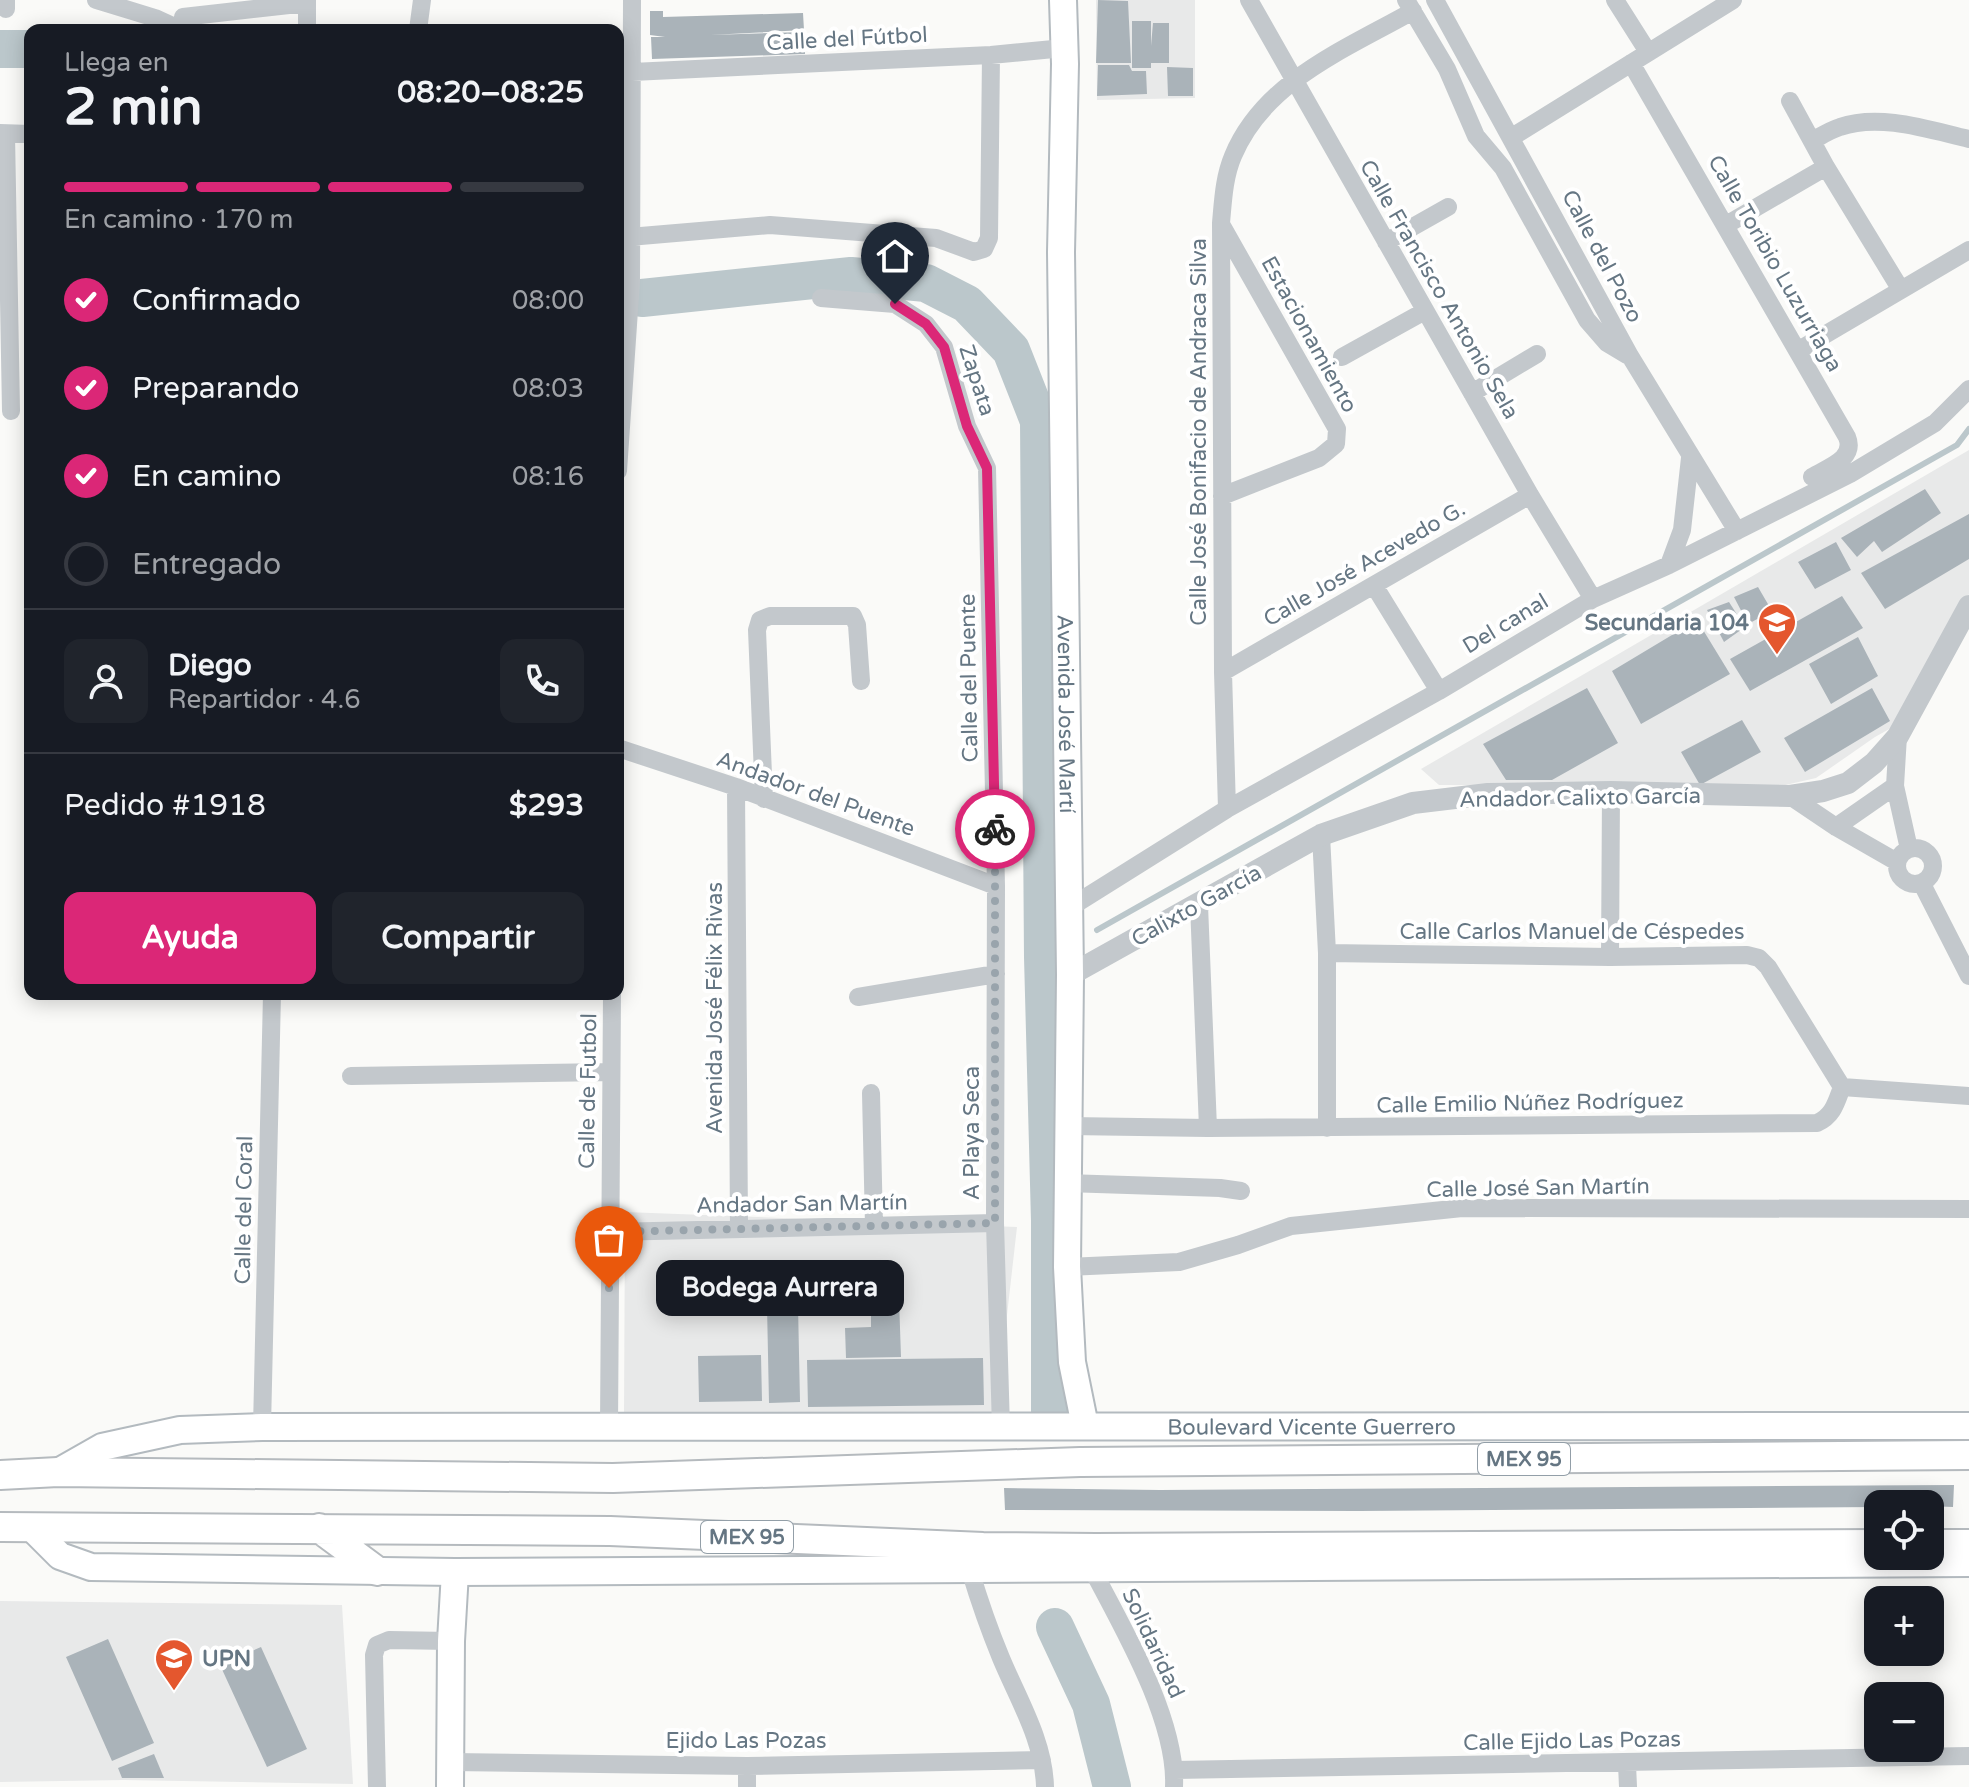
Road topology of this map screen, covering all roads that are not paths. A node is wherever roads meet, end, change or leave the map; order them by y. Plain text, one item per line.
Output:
1 (96, 0) edge
2 (422, 0) edge
3 (632, 0) edge
4 (1063, 0) edge
5 (1249, 0) edge
6 (1435, 0) edge
7 (1615, 0) edge
8 (1733, 0) edge
9 (307, 1) edge
10 (1410, 6) edge
11 (183, 19) edge
12 (307, 24) edge
13 (419, 24) edge
14 (1064, 48) junction
15 (1648, 52) junction
16 (991, 55) junction
17 (1631, 63) junction
18 (632, 72) junction
19 (1294, 79) junction
20 (1790, 101) dead end
21 (3, 133) edge
22 (24, 134) edge
23 (1512, 137) junction
24 (1969, 139) edge
25 (1812, 141) junction
26 (1826, 167) junction
27 (1448, 207) dead end
28 (1221, 223) junction
29 (1726, 225) junction
30 (629, 237) junction
31 (1386, 242) junction
32 (1969, 250) edge
33 (627, 271) edge
34 (1901, 290) junction
35 (821, 298) dead end
36 (624, 308) edge
37 (1425, 311) junction
38 (1799, 350) junction
39 (1537, 354) dead end
40 (1630, 356) junction
41 (1342, 357) dead end
42 (1969, 389) edge
43 (1472, 393) junction
44 (11, 411) dead end
45 (1690, 458) junction
46 (987, 468) joint
47 (1812, 477) dead end
48 (1530, 495) junction
49 (1222, 496) junction
50 (1737, 531) junction
51 (1669, 565) junction
52 (1375, 587) junction
53 (1593, 599) junction
54 (1969, 606) edge
55 (1223, 672) junction
56 (861, 681) dead end
57 (1439, 691) junction
58 (1898, 736) junction
59 (624, 750) edge
60 (1895, 786) junction
61 (736, 787) junction
62 (1611, 792) junction
63 (1790, 796) junction
64 (764, 799) junction
65 (1227, 809) junction
66 (1836, 827) junction
67 (1321, 835) junction
68 (1903, 855) junction
69 (1922, 884) junction
70 (996, 886) junction
71 (1199, 905) junction
72 (1069, 908) junction
73 (1327, 953) junction
74 (1610, 957) junction
75 (996, 974) junction
76 (1070, 975) junction
77 (1969, 976) edge
78 (858, 997) dead end
79 (272, 1000) edge
80 (612, 1000) edge
81 (610, 1072) junction
82 (351, 1076) dead end
83 (1842, 1087) junction
84 (871, 1093) dead end
85 (1969, 1096) edge
86 (1069, 1126) junction
87 (1208, 1128) junction
88 (1327, 1128) junction
89 (1066, 1183) junction
90 (1241, 1191) dead end
91 (1969, 1209) edge
92 (995, 1223) junction
93 (874, 1226) junction
94 (739, 1227) junction
95 (610, 1232) junction
96 (1067, 1267) junction
97 (1085, 1426) junction
98 (1969, 1426) edge
99 (262, 1427) junction
100 (609, 1427) junction
101 (1001, 1428) junction
102 (1969, 1455) edge
103 (58, 1472) junction
104 (0, 1475) edge
105 (0, 1527) edge
106 (31, 1527) junction
107 (319, 1528) junction
108 (1864, 1544) edge
109 (1944, 1544) edge
110 (1969, 1544) edge
111 (1969, 1563) edge
112 (1092, 1569) junction
113 (970, 1570) junction
114 (377, 1571) junction
115 (455, 1572) junction
116 (451, 1641) junction
117 (1969, 1756) edge
118 (1042, 1760) junction
119 (1627, 1764) junction
120 (747, 1766) junction
121 (451, 1775) edge
122 (1174, 1779) edge
123 (377, 1787) edge
124 (747, 1787) edge
125 (1045, 1787) edge
126 (1628, 1787) edge

1 - 11 street
2 - 13 street
3 - 18 street
4 - 14 main road, Avenida José Martí
5 - 19 street, Calle Francisco Antonio Sela
6 - 23 street, Calle del Pozo
7 - 15 street
8 - 15 street
9 - 11 street
9 - 12 street
10 - 19 street, Calle José Bonifacio de Andraca Silva
10 - 40 street
14 - 16 street, Calle del Fútbol
14 - 72 main road, Avenida José Martí
15 - 17 street
16 - 18 street, Calle del Fútbol
16 - 30 street
17 - 23 street
17 - 29 street, Calle Toribio Luzurriaga
18 - 30 street
19 - 28 street, Calle José Bonifacio de Andraca Silva
19 - 31 street, Calle Francisco Antonio Sela
20 - 25 street
21 - 22 street
21 - 44 street
23 - 40 street, Calle del Pozo
24 - 25 street
25 - 26 street
26 - 29 street
26 - 34 street
27 - 31 street
28 - 49 street, Calle José Bonifacio de Andraca Silva
28 - 49 street, Estacionamiento
29 - 38 street, Calle Toribio Luzurriaga
30 - 33 street
31 - 37 street, Calle Francisco Antonio Sela
32 - 34 street
33 - 36 street
34 - 38 street
35 - 46 street, Zapata
37 - 41 street
37 - 43 street, Calle Francisco Antonio Sela
38 - 47 street, Calle Toribio Luzurriaga
39 - 43 street
40 - 45 street, Calle del Pozo
42 - 50 street, Del canal
43 - 48 street, Calle Francisco Antonio Sela
45 - 50 street, Calle del Pozo
45 - 51 street
46 - 70 street, Calle del Puente
48 - 52 street, Calle José Acevedo G.
48 - 53 street, Calle Francisco Antonio Sela
49 - 55 street, Calle José Bonifacio de Andraca Silva
50 - 51 street, Del canal
51 - 53 street, Del canal
52 - 55 street, Calle José Acevedo G.
52 - 57 street
53 - 57 street, Del canal
54 - 58 street
55 - 65 street, Calle José Bonifacio de Andraca Silva
56 - 64 street
57 - 65 street, Del canal
58 - 60 street
58 - 63 street, Andador Calixto García
59 - 61 street, Andador del Puente
60 - 66 street
60 - 68 street
61 - 64 street, Andador del Puente
61 - 94 street, Avenida José Félix Rivas
62 - 63 street, Andador Calixto García
62 - 67 street, Andador Calixto García
62 - 74 street
63 - 66 street
64 - 70 street, Andador del Puente
65 - 72 street, Del canal
66 - 68 street
67 - 71 street, Calixto García
67 - 73 street
68 - 69 street
68 - 69 street
69 - 77 street
70 - 75 street, A Playa Seca
71 - 76 street, Calixto García
71 - 87 street
72 - 76 main road, Avenida José Martí
73 - 74 street, Calle Carlos Manuel de Céspedes
73 - 88 street
74 - 83 street, Calle Carlos Manuel de Céspedes
75 - 78 street
75 - 92 street, A Playa Seca
76 - 86 main road, Avenida José Martí
79 - 99 street, Calle del Coral
80 - 81 street, Calle de Futbol
81 - 82 street
81 - 95 street, Calle de Futbol
83 - 85 street
83 - 88 street, Calle Emilio Núñez Rodríguez
84 - 93 street
86 - 87 street, Calle Emilio Núñez Rodríguez
86 - 89 main road, Avenida José Martí
87 - 88 street, Calle Emilio Núñez Rodríguez
89 - 90 street
89 - 96 main road, Avenida José Martí
91 - 96 street, Calle José San Martín
92 - 93 street, Andador San Martín
92 - 101 street, A Playa Seca
93 - 94 street, Andador San Martín
94 - 95 street, Andador San Martín
95 - 100 street, Calle de Futbol
96 - 97 main road, Avenida José Martí
97 - 98 main road, Boulevard Vicente Guerrero
97 - 101 main road, Boulevard Vicente Guerrero
99 - 100 main road, Boulevard Vicente Guerrero
99 - 103 main road, Boulevard Vicente Guerrero
100 - 101 main road, Boulevard Vicente Guerrero
102 - 103 main road, MEX 95
103 - 104 main road, MEX 95
105 - 106 main road, MEX 95
106 - 107 main road, MEX 95
106 - 114 main road
107 - 108 main road, MEX 95
107 - 114 main road
109 - 110 main road
111 - 112 main road
112 - 113 main road
112 - 122 street, Solidaridad
113 - 115 main road
113 - 118 street
114 - 115 main road
115 - 116 main road
116 - 121 main road
116 - 123 street
117 - 119 street, Calle Ejido Las Pozas
118 - 120 street, Ejido Las Pozas
118 - 125 street
119 - 122 street, Calle Ejido Las Pozas
119 - 126 street
120 - 121 street, Ejido Las Pozas
120 - 124 street

